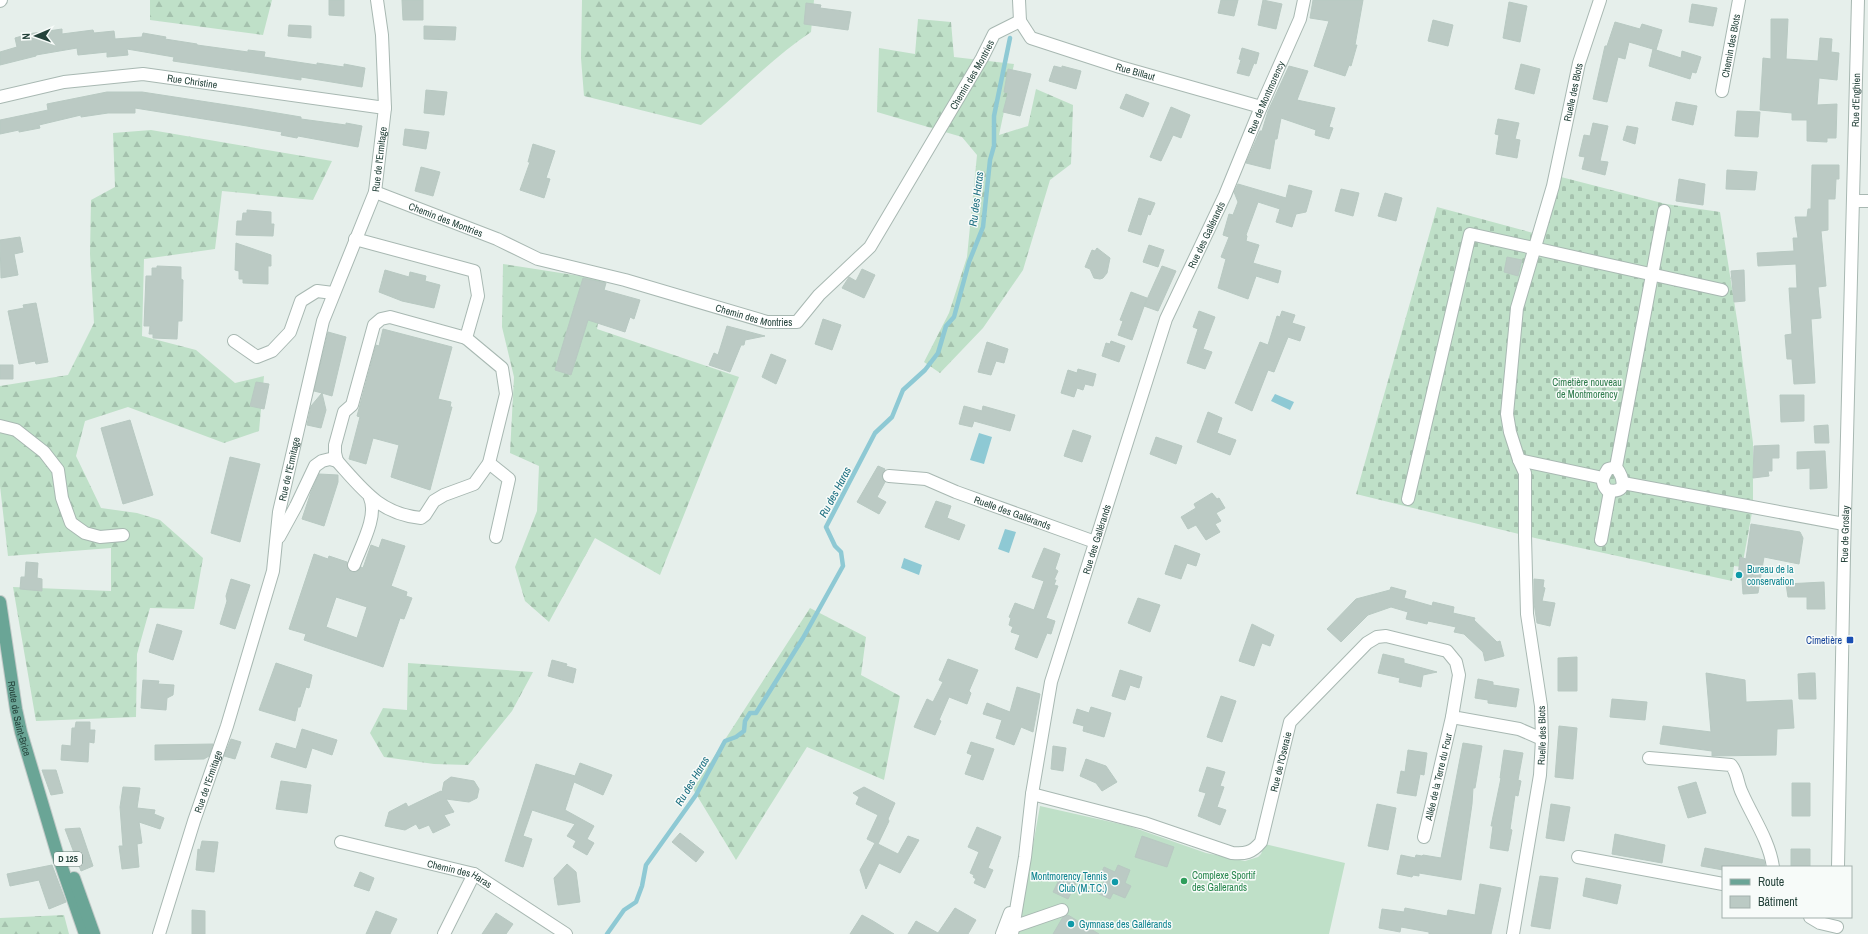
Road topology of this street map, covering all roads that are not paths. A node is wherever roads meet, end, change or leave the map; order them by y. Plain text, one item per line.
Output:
1 (377, 0) edge
2 (1019, 0) edge
3 (1600, 0) edge
4 (1739, 0) edge
5 (1858, 0) edge
6 (1301, 1) edge
7 (1020, 21) junction
8 (1722, 91) dead end
9 (0, 97) edge
10 (1260, 106) junction
11 (385, 108) junction
12 (375, 192) junction
13 (1225, 195) joint
14 (1853, 201) junction
15 (1868, 201) edge
16 (1664, 211) dead end
17 (355, 239) junction
18 (1534, 250) junction
19 (1652, 275) junction
20 (1722, 290) dead end
21 (333, 293) junction
22 (466, 338) junction
23 (234, 341) dead end
24 (0, 426) edge
25 (1519, 460) junction
26 (337, 461) junction
27 (489, 463) junction
28 (1616, 468) junction
29 (889, 476) dead end
30 (1602, 478) junction
31 (1623, 483) junction
32 (1610, 491) junction
33 (370, 498) junction
34 (1408, 499) dead end
35 (1844, 524) junction
36 (123, 535) dead end
37 (496, 537) dead end
38 (1601, 540) dead end
39 (276, 541) junction
40 (1095, 542) junction
41 (354, 564) dead end
42 (0, 602) edge
43 (1452, 717) junction
44 (1542, 739) junction
45 (1649, 758) dead end
46 (37, 786) junction
47 (1032, 794) junction
48 (1424, 837) dead end
49 (341, 842) dead end
50 (1578, 858) dead end
51 (1773, 866) edge
52 (1838, 866) edge
53 (474, 874) junction
54 (1722, 884) edge
55 (1018, 897) junction
56 (1062, 910) dead end
57 (1812, 918) edge
58 (1838, 926) edge
59 (1013, 930) edge
60 (85, 934) edge
61 (94, 934) edge
62 (159, 934) edge
63 (444, 934) edge
64 (566, 934) edge
65 (1002, 934) edge
66 (1513, 934) edge

1 - 11 street, Rue de l'Ermitage
2 - 7 street
3 - 18 street, Ruelle des Blots
4 - 8 street, Chemin des Blots
5 - 14 street, Rue d'Enghien
6 - 10 street, Rue de Montmorency
7 - 10 street, Rue Billaut
7 - 12 street, Chemin des Montries
9 - 11 street, Rue Christine
10 - 13 street, Rue de Montmorency
11 - 12 street, Rue de l'Ermitage
12 - 17 street, Rue de l'Ermitage
13 - 40 street, Rue des Gallérands
14 - 15 street
14 - 35 street, Rue de Groslay
16 - 19 street
17 - 21 street, Rue de l'Ermitage
17 - 22 street
18 - 19 street
18 - 25 street, Ruelle des Blots
18 - 34 street
19 - 20 street
19 - 28 street
21 - 23 street
21 - 39 street, Rue de l'Ermitage
22 - 26 street
22 - 27 street
24 - 36 street
25 - 30 street
25 - 44 street, Ruelle des Blots
26 - 33 street
26 - 39 street
27 - 33 street
27 - 37 street
28 - 30 street
28 - 31 street
29 - 40 street, Ruelle des Gallérands
30 - 32 street
31 - 32 street
31 - 35 street
32 - 38 street
33 - 41 street
35 - 52 street, Rue de Groslay
39 - 62 street, Rue de l'Ermitage
40 - 47 street, Rue des Gallérands
42 - 46 main road, Route de Saint-Brice / D 125
43 - 44 street
43 - 47 street, Rue de l'Oseraie
43 - 48 street, Allée de la Terre du Four
44 - 66 street, Ruelle des Blots
45 - 51 street
46 - 60 main road, Route de Saint-Brice / D 125
46 - 61 main road, Route de Saint-Brice / D 125
47 - 55 street, Rue des Gallérands
49 - 53 street, Chemin des Haras
50 - 54 street
53 - 63 street
53 - 64 street, Chemin des Haras
55 - 59 street, Rue des Gallérands
55 - 65 street, Rue des Gallérands
56 - 59 street
57 - 58 street

